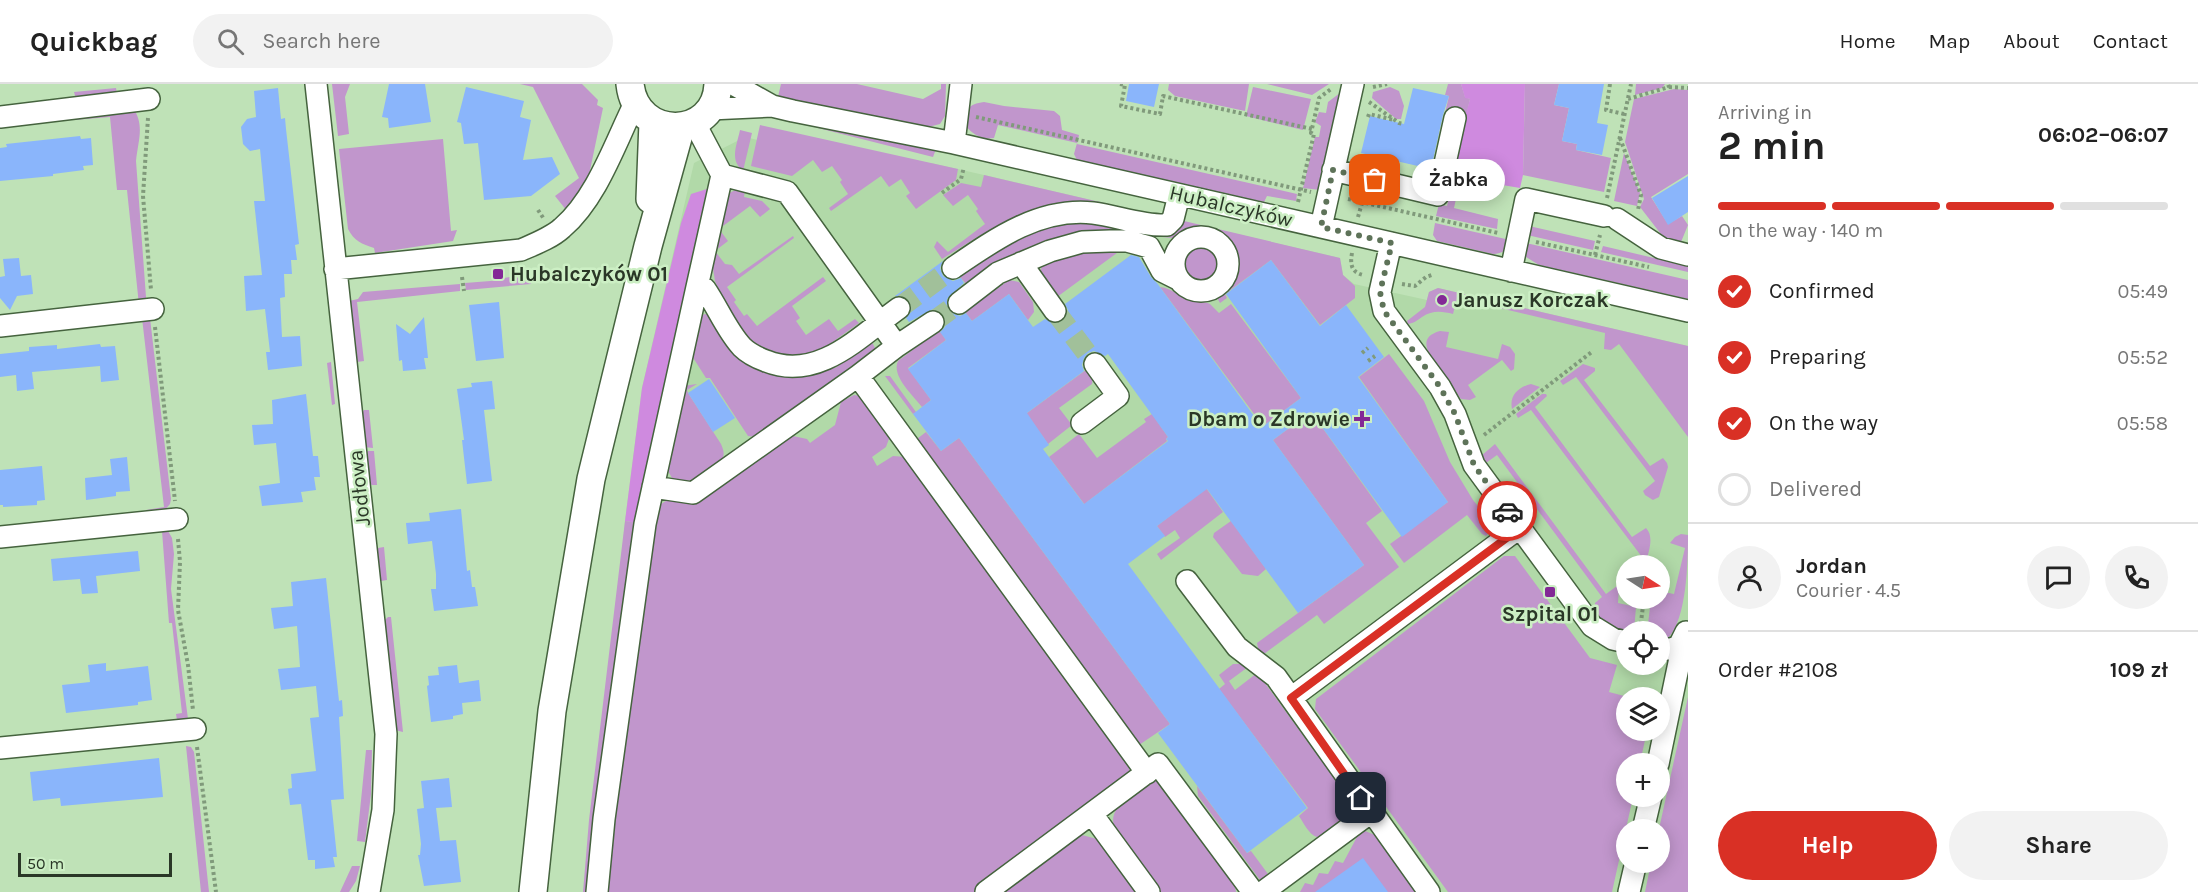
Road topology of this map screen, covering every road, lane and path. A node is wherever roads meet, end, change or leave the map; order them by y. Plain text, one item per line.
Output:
1 (316, 84) edge
2 (733, 84) edge
3 (961, 84) edge
4 (1120, 84) edge
5 (1340, 84) edge
6 (1368, 84) edge
7 (1387, 84) edge
8 (1610, 84) edge
9 (1631, 84) edge
10 (1668, 86) edge
11 (1688, 88) edge
12 (631, 89) edge
13 (1360, 89) edge
14 (149, 99) joint
15 (1628, 99) junction
16 (772, 106) junction
17 (701, 111) edge
18 (957, 113) junction
19 (1624, 114) junction
20 (0, 117) edge
21 (1455, 118) dead end
22 (1394, 120) junction
23 (653, 122) junction
24 (1367, 122) dead end
25 (1404, 124) dead end
26 (1312, 129) junction
27 (1620, 137) junction
28 (954, 143) junction
29 (964, 167) dead end
30 (1333, 170) junction
31 (722, 175) junction
32 (1300, 190) junction
33 (942, 193) dead end
34 (1320, 193) dead end
35 (1179, 195) junction
36 (1343, 198) dead end
37 (1640, 200) dead end
38 (1610, 218) junction
39 (1321, 227) junction
40 (1499, 234) dead end
41 (1527, 240) dead end
42 (1392, 243) junction
43 (648, 246) junction
44 (1149, 247) junction
45 (1595, 255) junction
46 (1688, 255) edge
47 (1021, 263) junction
48 (1653, 267) dead end
49 (953, 268) tunnel mouth
50 (335, 269) junction
51 (1511, 271) junction
52 (1441, 276) dead end
53 (462, 277) dead end
54 (1393, 282) dead end
55 (697, 287) junction
56 (464, 291) dead end
57 (959, 303) tunnel mouth
58 (899, 308) tunnel mouth
59 (153, 309) junction
60 (1055, 311) tunnel mouth
61 (1688, 311) edge
62 (879, 322) junction
63 (933, 322) tunnel mouth
64 (0, 326) edge
65 (897, 346) junction
66 (1368, 348) dead end
67 (1593, 351) dead end
68 (1362, 353) dead end
69 (1375, 356) dead end
70 (1368, 361) dead end
71 (1095, 363) tunnel mouth
72 (858, 376) junction
73 (1082, 423) dead end
74 (1468, 453) junction
75 (653, 487) junction
76 (177, 519) junction
77 (1520, 528) junction
78 (0, 537) edge
79 (1187, 580) dead end
80 (1687, 628) edge
81 (1616, 640) edge
82 (1670, 649) edge
83 (1291, 698) junction
84 (195, 729) junction
85 (0, 748) edge
86 (1660, 753) edge
87 (1147, 773) junction
88 (1371, 813) junction
89 (1092, 814) junction
90 (1633, 873) edge
91 (216, 892) edge
92 (369, 892) edge
93 (533, 892) edge
94 (597, 892) edge
95 (986, 892) edge
96 (1149, 892) edge
97 (1253, 892) edge
98 (1263, 892) edge
99 (1429, 892) edge
100 (1629, 892) edge

1 - 50 street, Jodłowa
2 - 16 street, Hubalczyków
3 - 18 street
4 - 26 path
5 - 26 path
6 - 7 path
8 - 19 path
9 - 15 path
10 - 11 path
10 - 15 path
12 - 23 main road
12 - 50 street
13 - 22 path
13 - 30 street
14 - 20 street
14 - 59 path
15 - 19 path
16 - 17 street, Hubalczyków
16 - 28 street, Hubalczyków
17 - 23 main road
17 - 31 street
17 - 43 main road
18 - 28 street
18 - 32 path
19 - 27 path
21 - 30 street
22 - 24 path
22 - 25 path
23 - 43 main road
26 - 32 path
27 - 37 path
27 - 38 path
28 - 35 street, Hubalczyków
29 - 33 path
30 - 39 street
31 - 55 street
31 - 62 street
32 - 34 path
35 - 39 street, Hubalczyków
35 - 49 street
36 - 40 path
38 - 45 path
38 - 46 street
38 - 51 street
39 - 42 street, Hubalczyków
41 - 45 path
42 - 51 street, Hubalczyków
42 - 74 street
43 - 93 main road
44 - 44 street
44 - 47 street
45 - 48 path
47 - 57 street
47 - 60 street
50 - 92 street, Jodłowa
51 - 61 street, Hubalczyków
52 - 54 path
53 - 56 path
55 - 62 street
55 - 75 street
58 - 62 street
59 - 64 street
59 - 76 path
62 - 65 street
63 - 65 street
65 - 72 street
66 - 68 path
67 - 74 path
69 - 70 path
71 - 73 street
72 - 75 street
72 - 87 street
74 - 77 street
75 - 94 street
76 - 78 street
76 - 84 path
77 - 81 street
77 - 83 street
79 - 83 street
80 - 82 street
80 - 86 street
83 - 88 street
84 - 85 street
84 - 91 path
87 - 89 street
87 - 97 street
88 - 98 street
88 - 99 street
89 - 95 street
89 - 96 street
90 - 100 street

